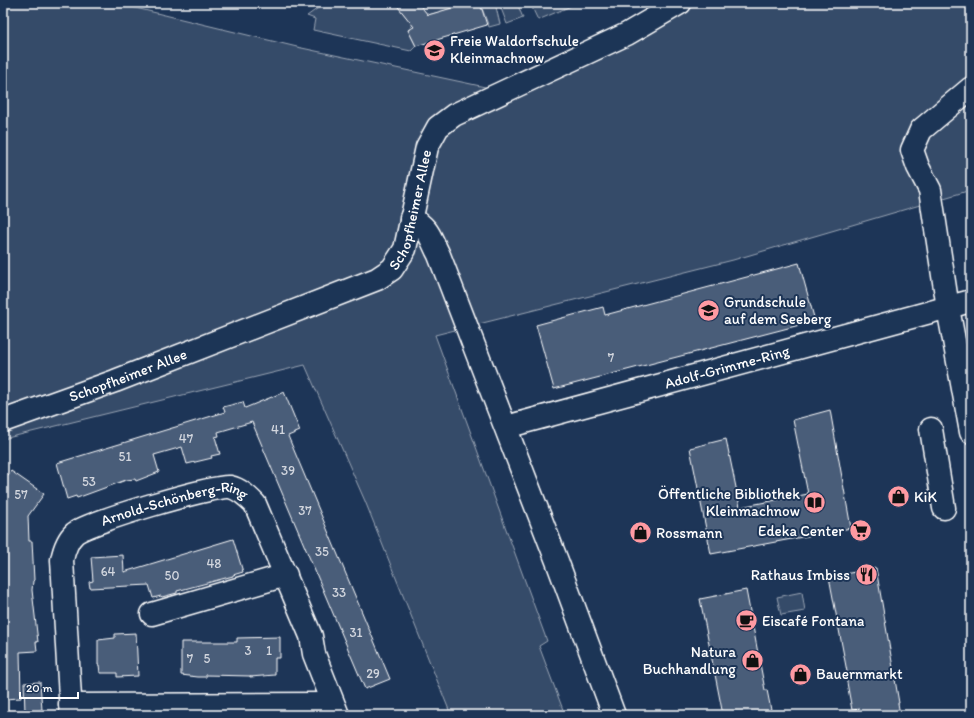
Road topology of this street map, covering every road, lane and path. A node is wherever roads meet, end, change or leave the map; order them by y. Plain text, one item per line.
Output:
1 (680, 3) edge
2 (971, 88) edge
3 (411, 218) junction
4 (971, 301) edge
5 (948, 308) junction
6 (3, 421) edge
7 (506, 427) junction
8 (930, 429) dead end
9 (971, 432) edge
10 (944, 508) dead end
11 (286, 575) junction
12 (152, 614) dead end
13 (335, 709) edge
14 (71, 710) edge
15 (614, 715) edge

1 - 3 street, Schopfheimer Allee
2 - 5 street
3 - 6 street, Schopfheimer Allee
3 - 7 street
4 - 5 street, Adolf-Grimme-Ring
5 - 7 street, Adolf-Grimme-Ring
5 - 9 street
7 - 15 street
8 - 10 street
11 - 12 street
11 - 13 street, Arnold-Schönberg-Ring
11 - 14 street, Arnold-Schönberg-Ring
13 - 14 street

